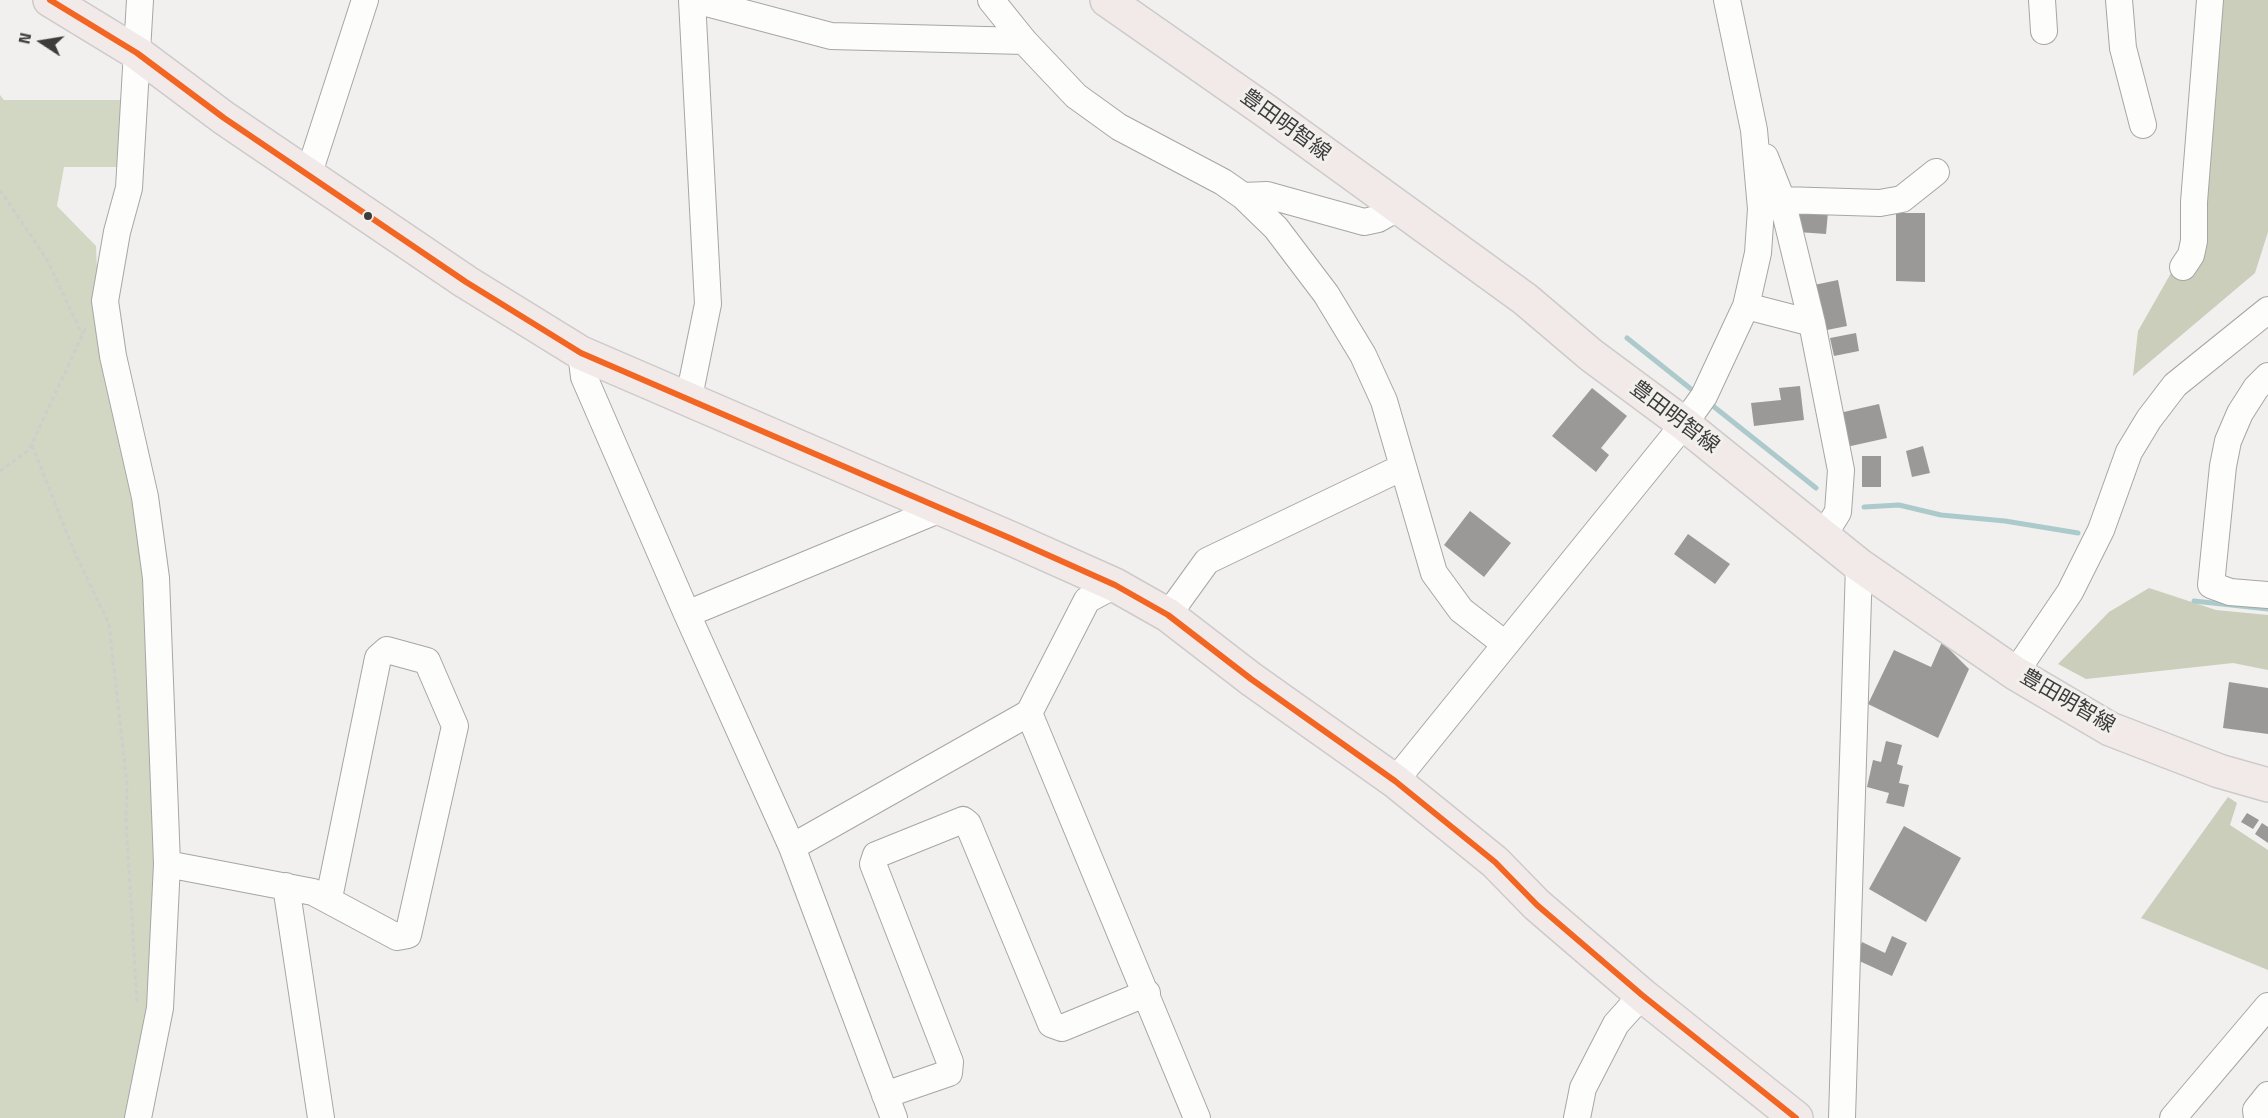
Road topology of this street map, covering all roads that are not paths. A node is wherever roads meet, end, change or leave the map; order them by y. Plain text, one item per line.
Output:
1 (50, 0) edge
2 (140, 0) edge
3 (365, 0) edge
4 (694, 0) edge
5 (991, 0) edge
6 (1107, 0) edge
7 (1727, 0) edge
8 (2042, 0) edge
9 (2119, 0) edge
10 (2210, 0) edge
11 (2044, 31) dead end
12 (1024, 41) junction
13 (137, 53) junction
14 (2143, 124) dead end
15 (1754, 130) junction
16 (1936, 172) dead end
17 (309, 173) junction
18 (1243, 196) junction
19 (1782, 200) junction
20 (1399, 207) junction
21 (2183, 267) dead end
22 (1746, 306) junction
23 (2268, 310) edge
24 (1812, 323) junction
25 (581, 353) junction
26 (2268, 376) edge
27 (689, 397) junction
28 (1684, 424) junction
29 (1403, 467) junction
30 (943, 508) junction
31 (1823, 536) junction
32 (1859, 565) junction
33 (1114, 585) junction
34 (2268, 595) edge
35 (687, 614) junction
36 (1168, 615) junction
37 (1505, 644) junction
38 (2015, 673) junction
39 (1029, 713) junction
40 (1395, 781) junction
41 (2268, 785) edge
42 (792, 847) junction
43 (167, 864) junction
44 (286, 886) junction
45 (329, 898) junction
46 (1147, 993) junction
47 (1642, 995) junction
48 (2268, 1006) edge
49 (2268, 1095) edge
50 (890, 1107) edge
51 (138, 1118) edge
52 (321, 1118) edge
53 (1197, 1118) edge
54 (1577, 1118) edge
55 (1797, 1118) edge
56 (1842, 1118) edge
57 (2173, 1118) edge
58 (2257, 1118) edge

1 - 13 main road
2 - 13 street
3 - 17 street
4 - 12 street
4 - 27 street
5 - 12 street
6 - 20 main road, 豊田明智線
7 - 15 street
8 - 11 street
9 - 14 street
10 - 21 street
12 - 18 street
13 - 17 main road
13 - 43 street
15 - 19 street
15 - 22 street
16 - 19 street
17 - 25 main road
18 - 20 street
18 - 29 street
19 - 24 street
20 - 28 main road, 豊田明智線
22 - 24 street
22 - 28 street
23 - 38 street
24 - 31 street
25 - 27 main road
25 - 35 street
26 - 34 street
27 - 30 main road
28 - 31 main road, 豊田明智線
28 - 37 street
29 - 36 street
29 - 37 street
30 - 33 main road
30 - 35 street
31 - 32 main road, 豊田明智線
32 - 38 main road, 豊田明智線
32 - 56 street
33 - 36 main road
33 - 39 street
35 - 42 street
36 - 40 main road
37 - 40 street
38 - 41 main road, 豊田明智線
39 - 42 street
39 - 46 street
40 - 47 main road
42 - 50 street
43 - 44 street
43 - 51 street
44 - 45 street
44 - 52 street
45 - 45 street
46 - 50 street
46 - 53 street
47 - 54 street
47 - 55 main road
48 - 57 street
49 - 58 street

